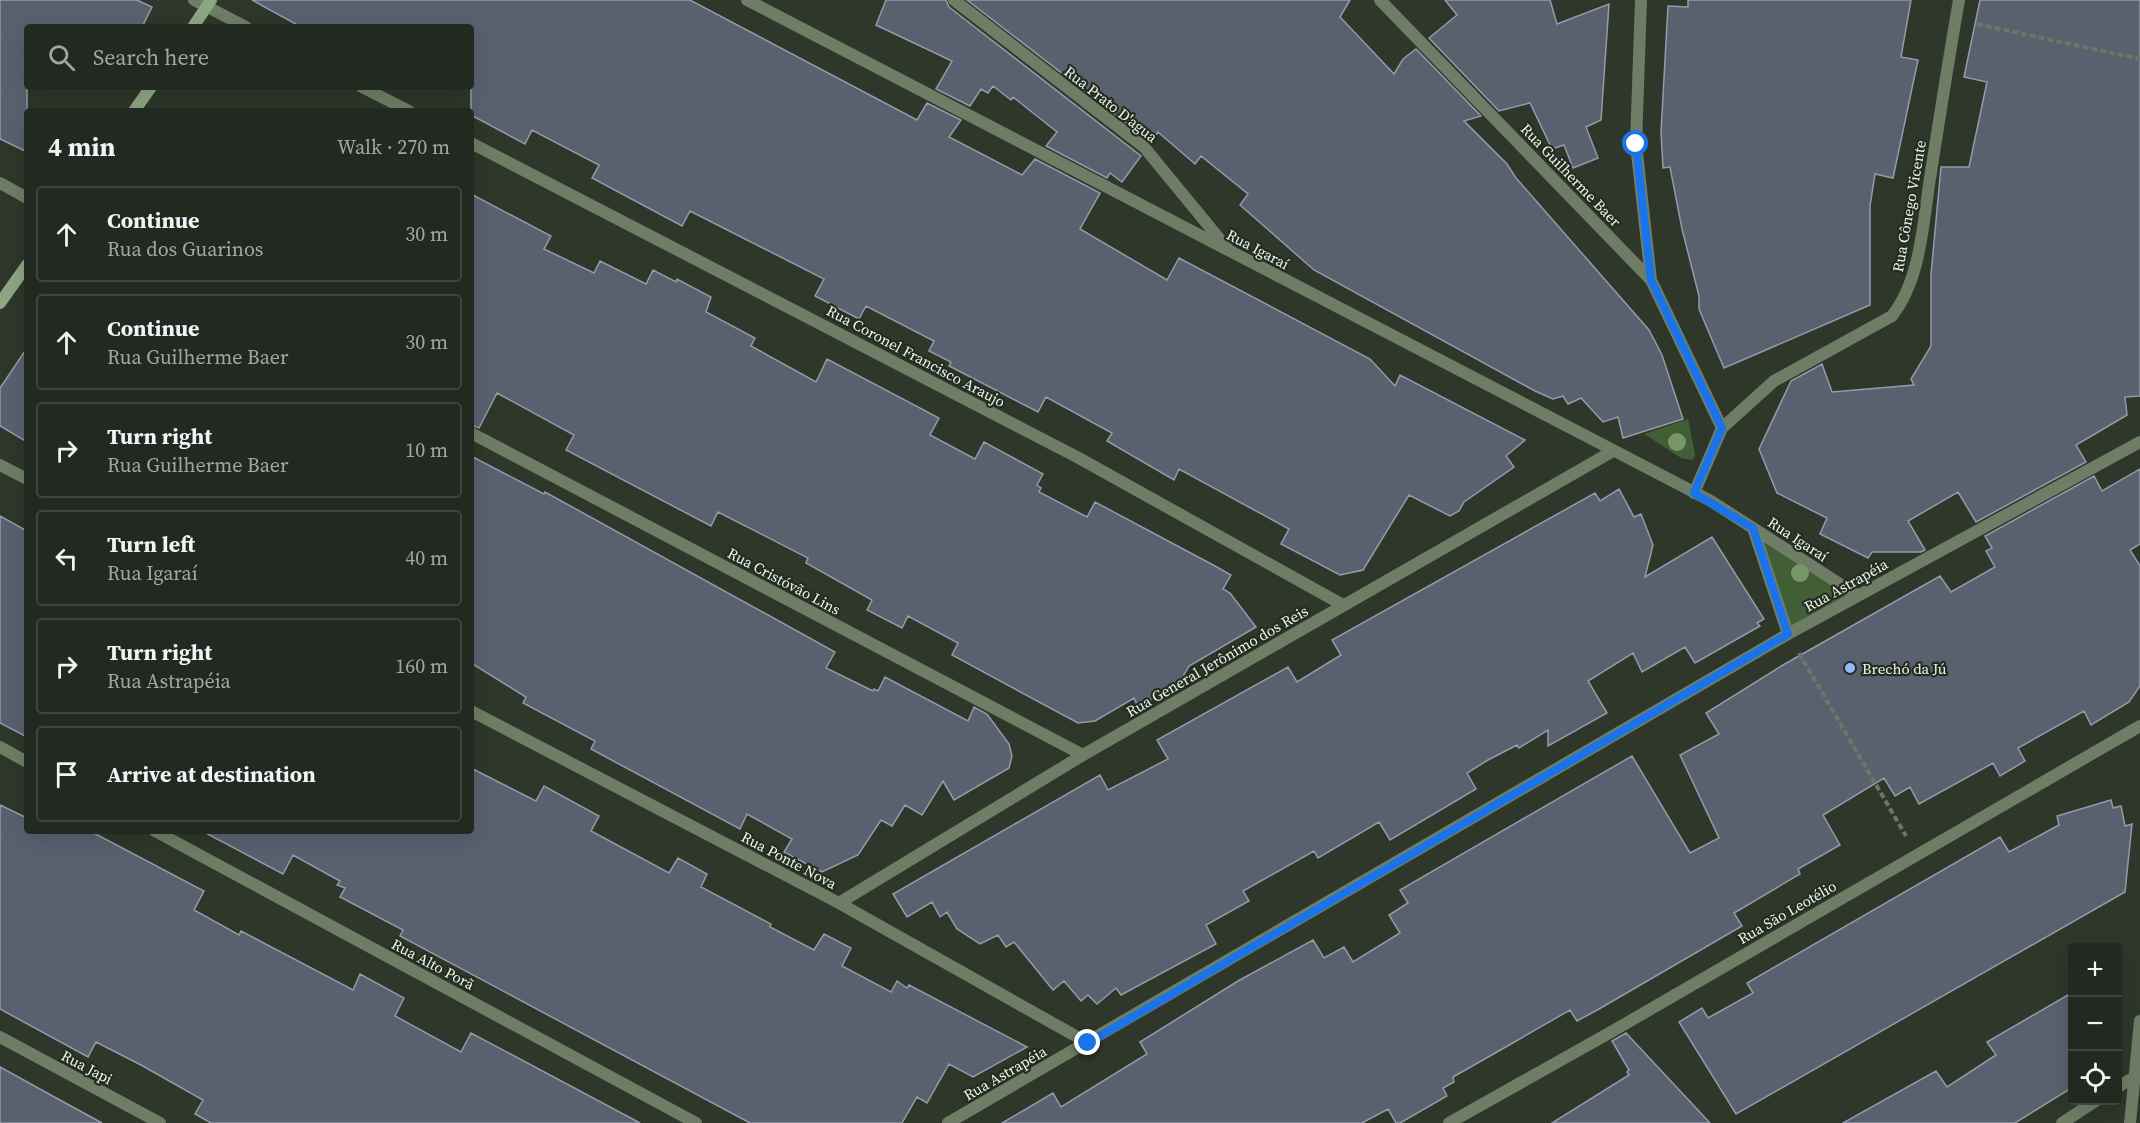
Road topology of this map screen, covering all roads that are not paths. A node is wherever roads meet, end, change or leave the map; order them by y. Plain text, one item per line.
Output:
1 (194, 0) edge
2 (747, 0) edge
3 (954, 0) edge
4 (1380, 0) edge
5 (1641, 0) edge
6 (1959, 0) edge
7 (209, 3) edge
8 (195, 24) edge
9 (241, 24) edge
10 (149, 90) edge
11 (368, 90) edge
12 (136, 108) edge
13 (403, 108) edge
14 (474, 145) edge
15 (0, 183) edge
16 (24, 196) edge
17 (1230, 251) junction
18 (24, 269) edge
19 (1651, 280) junction
20 (0, 303) edge
21 (1722, 428) junction
22 (474, 435) edge
23 (2140, 442) edge
24 (1613, 451) junction
25 (0, 465) edge
26 (24, 477) edge
27 (1694, 493) junction
28 (1753, 528) junction
29 (1857, 595) junction
30 (1343, 605) junction
31 (1788, 634) junction
32 (474, 713) edge
33 (2140, 726) edge
34 (0, 747) edge
35 (1083, 755) junction
36 (24, 760) edge
37 (161, 834) edge
38 (839, 903) junction
39 (2140, 1021) edge
40 (0, 1037) edge
41 (1088, 1043) junction
42 (2137, 1075) edge
43 (2122, 1084) edge
44 (2091, 1105) edge
45 (160, 1123) edge
46 (696, 1123) edge
47 (948, 1123) edge
48 (1449, 1123) edge
49 (2062, 1123) edge
50 (2130, 1123) edge

1 - 7 street
2 - 17 street, Rua Igaraí
3 - 17 street, Rua Prato D'agua
4 - 19 street, Rua Guilherme Baer
5 - 19 street
6 - 21 street, Rua Cônego Vicente
7 - 8 main road
7 - 9 street
10 - 12 main road
11 - 13 street
14 - 30 street, Rua Coronel Francisco Araujo
15 - 16 street
17 - 24 street, Rua Igaraí
18 - 20 main road
19 - 21 street, Rua Guilherme Baer
21 - 27 street
22 - 35 street, Rua Cristóvão Lins
23 - 29 street, Rua Astrapéia
24 - 27 street, Rua Igaraí
24 - 30 street, Rua General Jerônimo dos Reis
25 - 26 street
27 - 28 street, Rua Igaraí
28 - 29 street, Rua Igaraí
28 - 31 street, Rua Igaraí
29 - 31 street, Rua Astrapéia
30 - 35 street, Rua General Jerônimo dos Reis
31 - 41 street, Rua Astrapéia
32 - 38 street, Rua Ponte Nova
33 - 48 street, Rua São Leotélio
34 - 36 street
35 - 38 street, Rua General Jerônimo dos Reis
37 - 46 street, Rua Alto Porã
38 - 41 street, Rua Ponte Nova
39 - 42 street
40 - 45 street, Rua Japi
41 - 47 street, Rua Astrapéia
42 - 43 street
42 - 50 street
44 - 49 street

